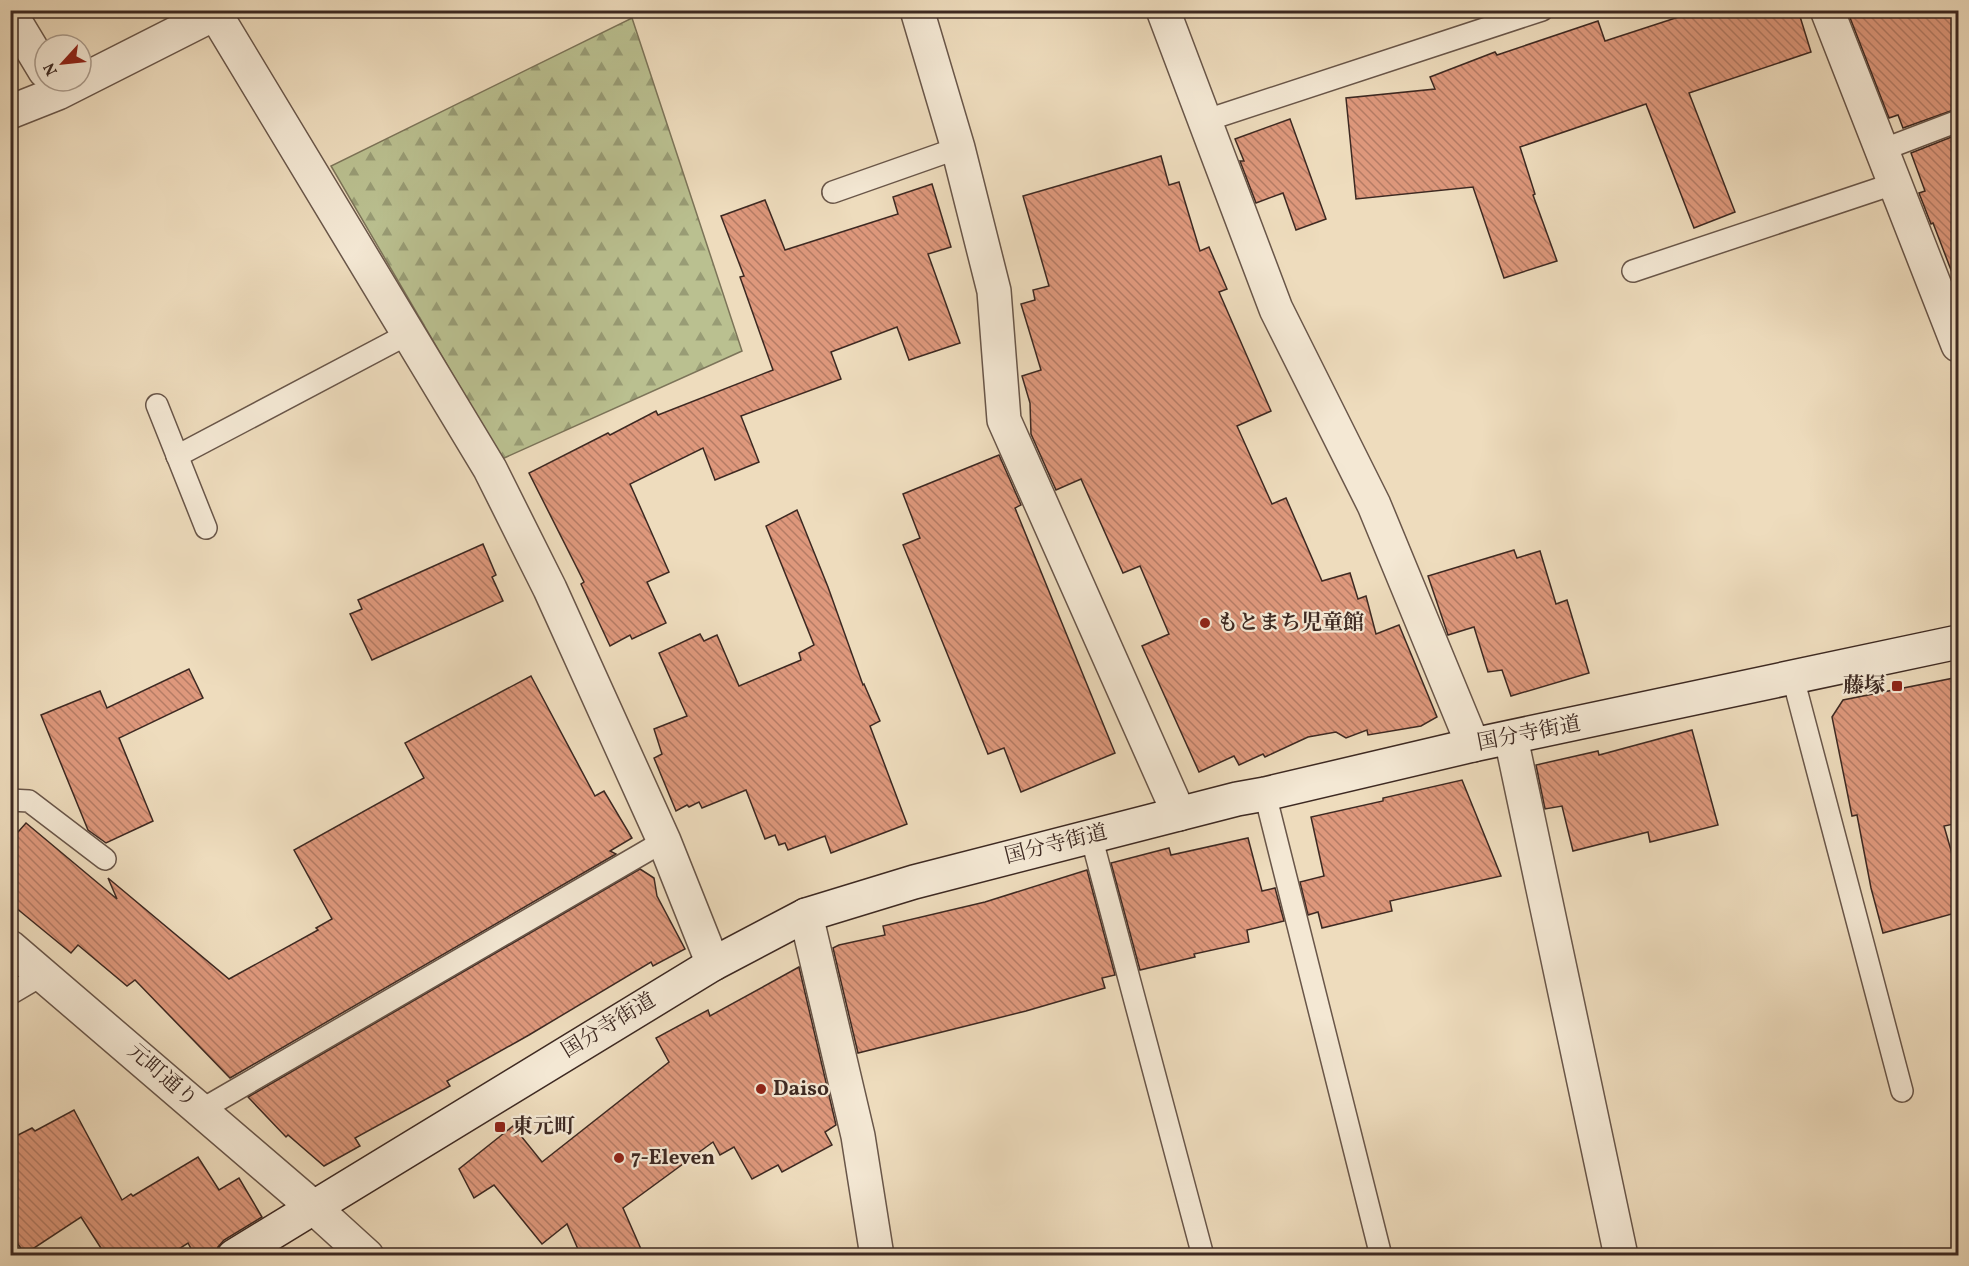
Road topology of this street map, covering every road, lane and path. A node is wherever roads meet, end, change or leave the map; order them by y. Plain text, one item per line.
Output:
1 (917, 10) edge
2 (1163, 10) edge
3 (1542, 10) edge
4 (1827, 10) edge
5 (10, 13) edge
6 (219, 13) edge
7 (33, 52) edge
8 (93, 65) edge
9 (36, 93) edge
10 (10, 112) edge
11 (1204, 121) junction
12 (1959, 121) edge
13 (958, 148) junction
14 (1882, 150) junction
15 (1896, 183) junction
16 (833, 192) dead end
17 (1633, 271) dead end
18 (1955, 325) edge
19 (408, 334) junction
20 (156, 405) dead end
21 (177, 456) junction
22 (206, 528) dead end
23 (1959, 642) edge
24 (1793, 678) junction
25 (1511, 738) junction
26 (1473, 745) junction
27 (1265, 794) junction
28 (10, 800) edge
29 (1179, 814) junction
30 (1091, 836) junction
31 (664, 841) junction
32 (105, 858) dead end
33 (806, 915) junction
34 (10, 947) edge
35 (713, 964) junction
36 (44, 974) junction
37 (10, 994) edge
38 (1902, 1091) dead end
39 (201, 1110) junction
40 (312, 1206) junction
41 (234, 1256) edge
42 (367, 1256) edge
43 (877, 1256) edge
44 (1203, 1256) edge
45 (1381, 1256) edge
46 (1621, 1256) edge

1 - 13 street
2 - 11 street
3 - 11 lane
4 - 14 street
5 - 7 street
6 - 8 street
6 - 19 street
9 - 10 street
11 - 26 street
12 - 14 lane
13 - 16 lane
13 - 29 street
14 - 15 street
15 - 17 lane
15 - 18 street
19 - 21 lane
19 - 31 street
20 - 21 lane
21 - 22 lane
23 - 24 street, 国分寺街道
24 - 25 street, 国分寺街道
24 - 38 lane
25 - 26 street, 国分寺街道
25 - 46 street
26 - 27 street, 国分寺街道
27 - 29 street, 国分寺街道
27 - 45 lane
28 - 32 lane
29 - 30 street, 国分寺街道
30 - 33 street, 国分寺街道
30 - 44 lane
31 - 35 street
31 - 39 lane
33 - 35 street, 国分寺街道
33 - 43 street
34 - 36 street, 元町通り
35 - 40 street, 国分寺街道
36 - 37 lane
36 - 39 street, 元町通り
39 - 40 street, 元町通り
40 - 41 street, 国分寺街道
40 - 42 street, 元町通り

